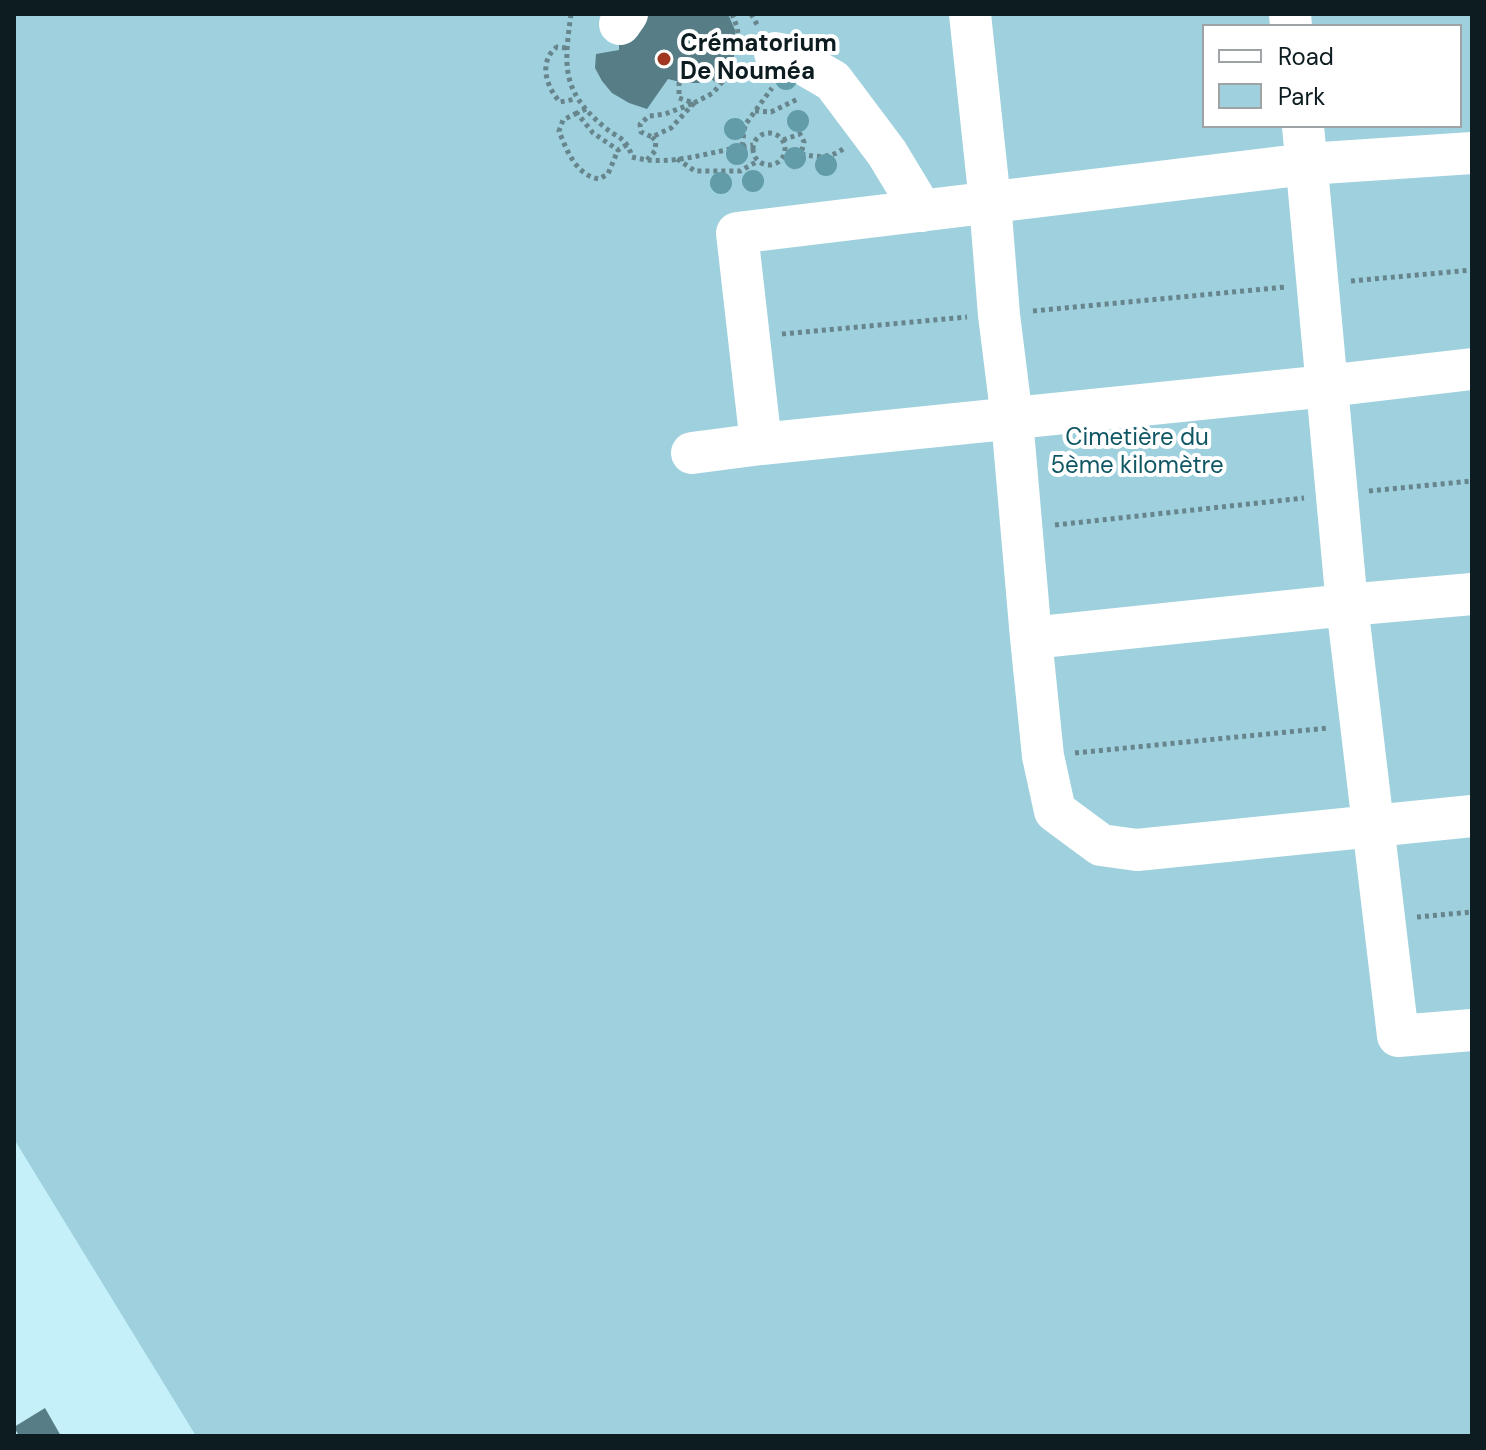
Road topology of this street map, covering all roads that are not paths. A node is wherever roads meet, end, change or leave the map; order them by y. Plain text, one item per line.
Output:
1 (970, 14) edge
2 (773, 57) road end
3 (1305, 145) edge
4 (1472, 153) edge
5 (990, 202) junction
6 (922, 211) junction
7 (1472, 369) edge
8 (1327, 386) junction
9 (1012, 419) junction
10 (761, 444) junction
11 (692, 453) dead end
12 (1472, 594) edge
13 (1347, 605) junction
14 (1031, 638) junction
15 (1472, 816) edge
16 (1373, 827) junction
17 (1472, 1030) edge

1 - 5 lane
2 - 6 lane
3 - 4 lane
3 - 5 lane
3 - 8 lane
5 - 6 lane
5 - 9 lane
6 - 10 lane
7 - 8 lane
8 - 9 lane
8 - 13 lane
9 - 10 lane
9 - 14 lane
10 - 11 lane
12 - 13 lane
13 - 14 lane
13 - 16 lane
14 - 16 lane
15 - 16 lane
16 - 17 lane

